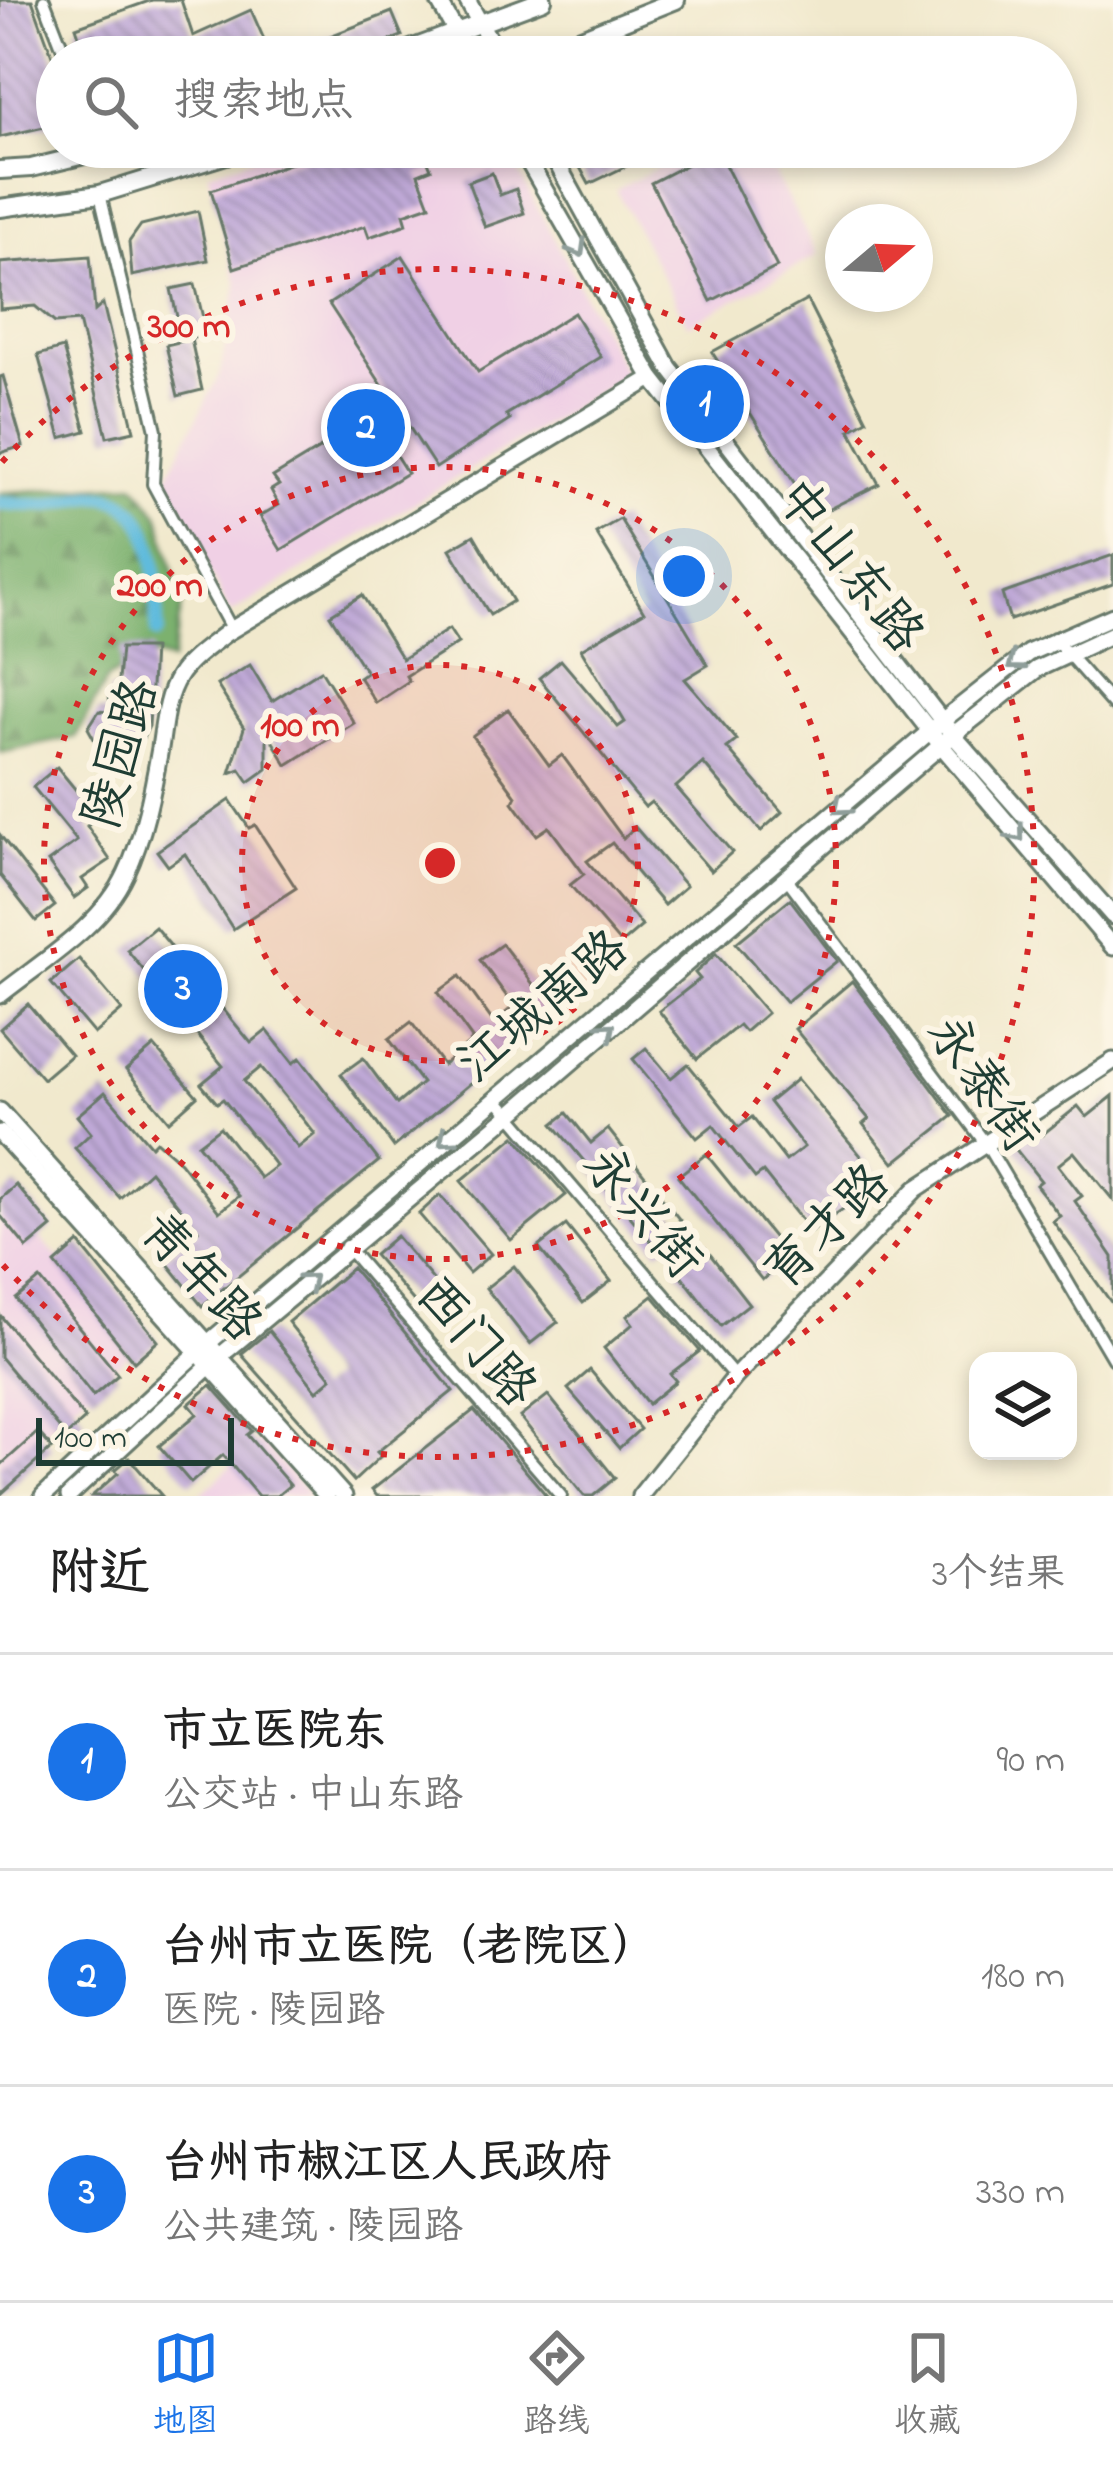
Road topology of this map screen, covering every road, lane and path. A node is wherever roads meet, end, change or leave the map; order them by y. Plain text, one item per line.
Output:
1 (44, 0) edge
2 (438, 0) edge
3 (467, 0) edge
4 (543, 0) edge
5 (676, 0) edge
6 (481, 25) junction
7 (457, 34) junction
8 (59, 36) edge
9 (451, 36) edge
10 (487, 36) edge
11 (586, 36) edge
12 (36, 163) edge
13 (185, 168) edge
14 (532, 168) edge
15 (560, 168) edge
16 (0, 170) edge
17 (100, 194) junction
18 (0, 208) edge
19 (652, 378) junction
20 (1113, 616) edge
21 (232, 630) junction
22 (1113, 634) edge
23 (1054, 638) junction
24 (1067, 652) junction
25 (1113, 705) edge
26 (936, 726) junction
27 (947, 740) junction
28 (774, 864) junction
29 (786, 878) junction
30 (1113, 916) edge
31 (1113, 947) edge
32 (0, 995) edge
33 (1113, 1061) edge
34 (495, 1096) junction
35 (0, 1111) edge
36 (511, 1114) junction
37 (0, 1133) edge
38 (986, 1144) junction
39 (337, 1234) junction
40 (348, 1248) junction
41 (203, 1347) junction
42 (1113, 1359) edge
43 (216, 1360) junction
44 (735, 1378) junction
45 (43, 1496) edge
46 (69, 1496) edge
47 (327, 1496) edge
48 (344, 1496) edge
49 (561, 1496) edge
50 (640, 1496) edge

1 - 8 street
2 - 7 main road
3 - 6 main road
4 - 6 main road
5 - 11 main road
6 - 7 main road
6 - 10 main road
7 - 9 main road
12 - 16 main road
13 - 17 main road
14 -> 19 main road, 中山东路
15 - 26 main road, 中山东路
17 - 18 main road
17 - 21 street
19 - 21 main road, 陵园路
19 - 26 main road, 中山东路
20 - 23 main road, 江城南路
21 - 32 main road, 陵园路
22 - 24 main road, 江城南路
23 - 24 street
23 -> 26 main road, 江城南路
24 - 25 street
24 - 27 main road, 江城南路
26 - 27 main road, 中山东路
26 -> 28 main road, 江城南路
27 - 29 main road, 江城南路
27 - 30 main road, 中山东路
27 -> 31 main road, 中山东路
28 - 29 street, 永泰街
28 - 34 main road, 江城南路
36 -> 29 main road, 江城南路
29 - 38 street, 永泰街
33 - 38 main road, 育才路
34 - 36 street, 永兴街
34 -> 39 main road, 江城南路
35 - 41 main road, 青年路
36 - 40 main road, 江城南路
36 - 44 street, 永兴街
37 - 41 main road
38 - 42 street, 永泰街
38 - 44 main road, 育才路
39 - 40 street, 西门路
39 - 41 main road, 江城南路
43 -> 40 main road, 江城南路
40 - 49 street, 西门路
41 - 43 main road, 青年路
41 - 45 main road, 江城南路
43 - 46 main road, 江城南路
43 - 47 main road
43 - 48 main road, 青年路
44 - 50 main road, 育才路

